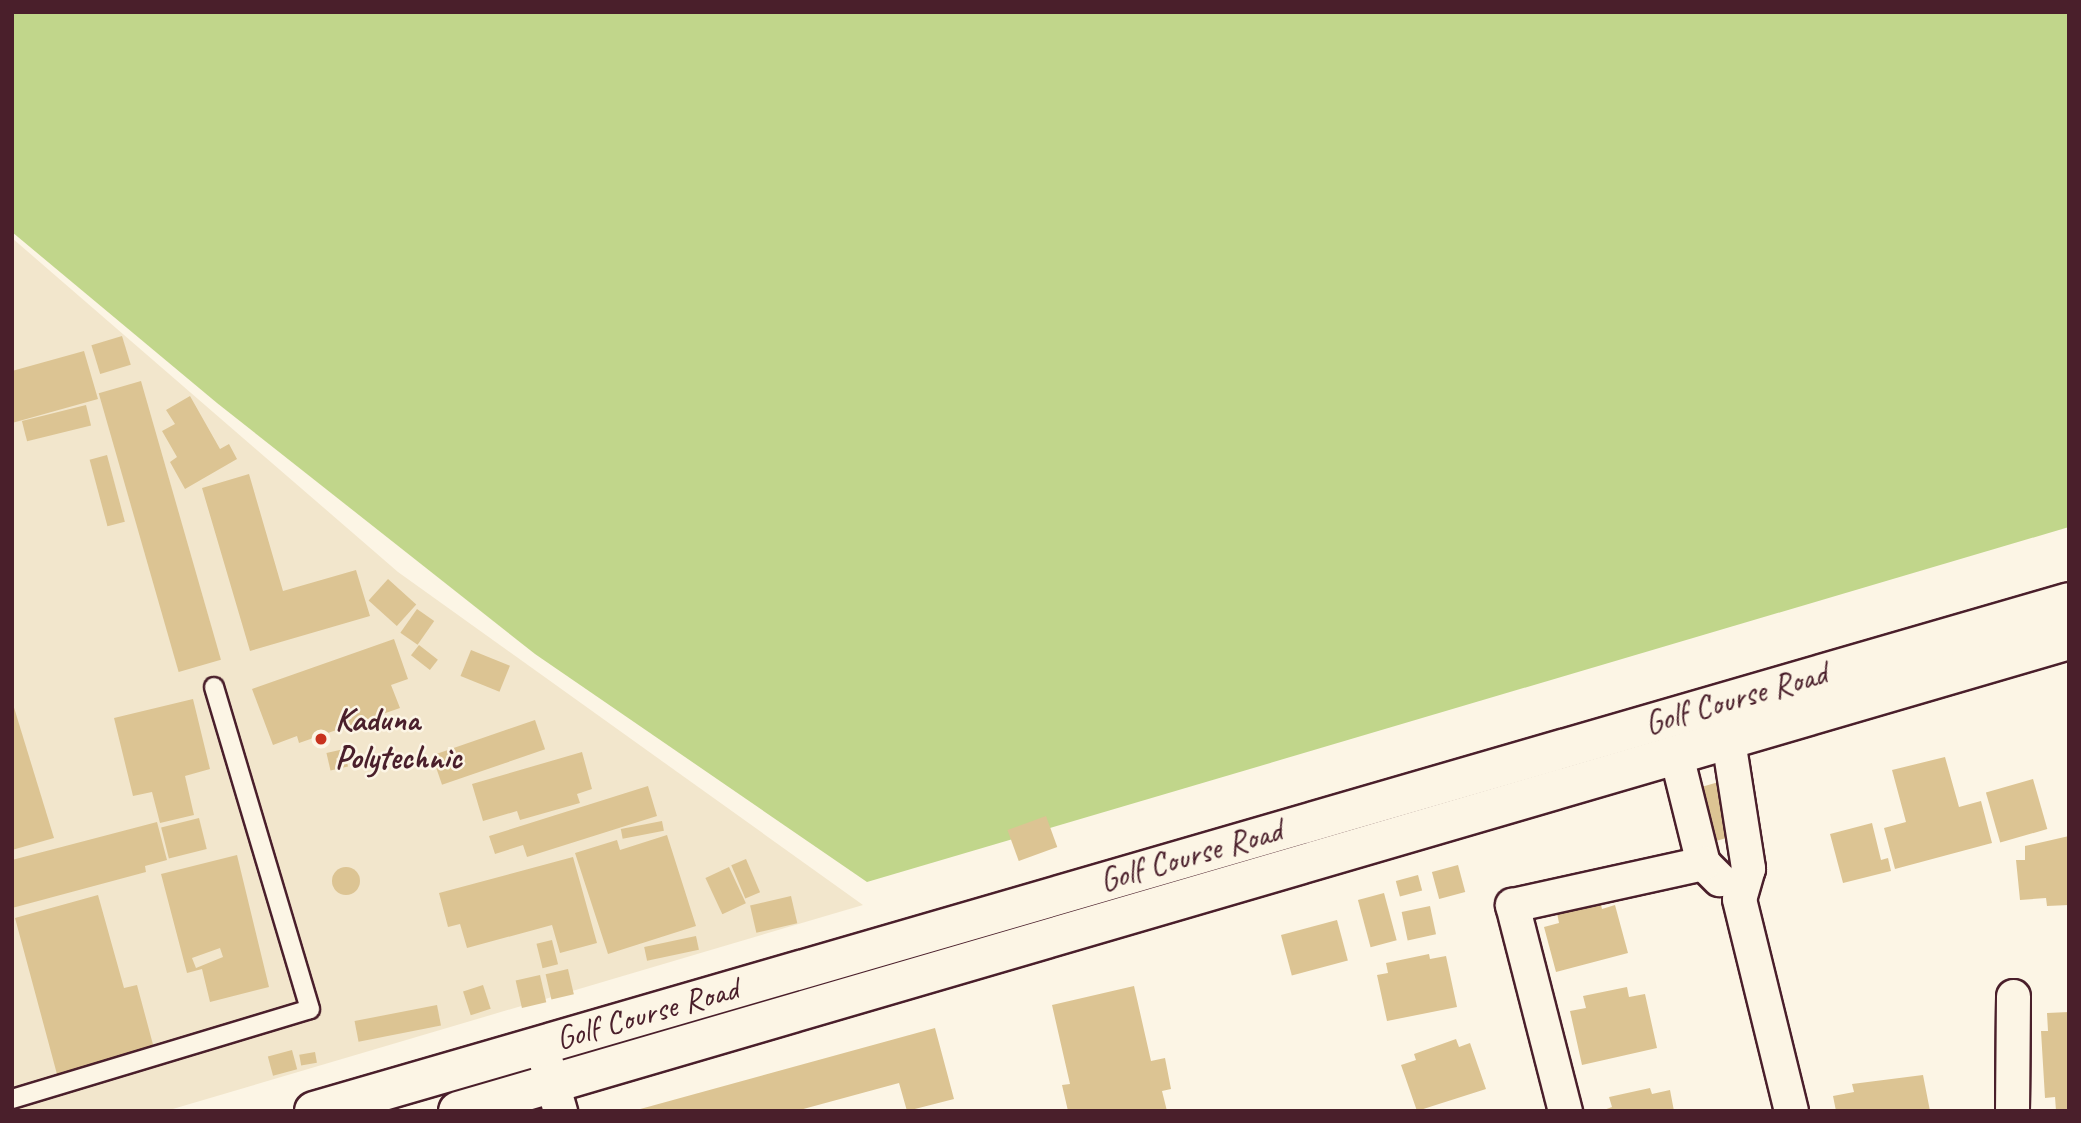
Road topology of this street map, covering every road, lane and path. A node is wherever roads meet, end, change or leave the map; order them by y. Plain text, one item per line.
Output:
1 (2069, 602) edge
2 (2069, 640) edge
3 (214, 687) dead end
4 (1728, 740) junction
5 (1676, 755) junction
6 (1703, 863) junction
7 (1739, 899) junction
8 (2013, 996) dead end
9 (541, 1045) junction
10 (556, 1097) edge
11 (12, 1099) edge
12 (314, 1111) edge
13 (458, 1111) edge
14 (1565, 1111) edge
15 (1791, 1111) edge
16 (2012, 1111) edge

1 - 9 street, Golf Course Road
2 - 4 street, Golf Course Road
3 - 11 lane
4 - 5 street, Golf Course Road
4 - 7 street
5 - 6 street
5 - 10 street, Golf Course Road
6 - 7 street
6 - 14 street
7 - 15 street
8 - 16 street
9 - 10 street
9 - 12 street, Golf Course Road
10 - 13 street, Golf Course Road

